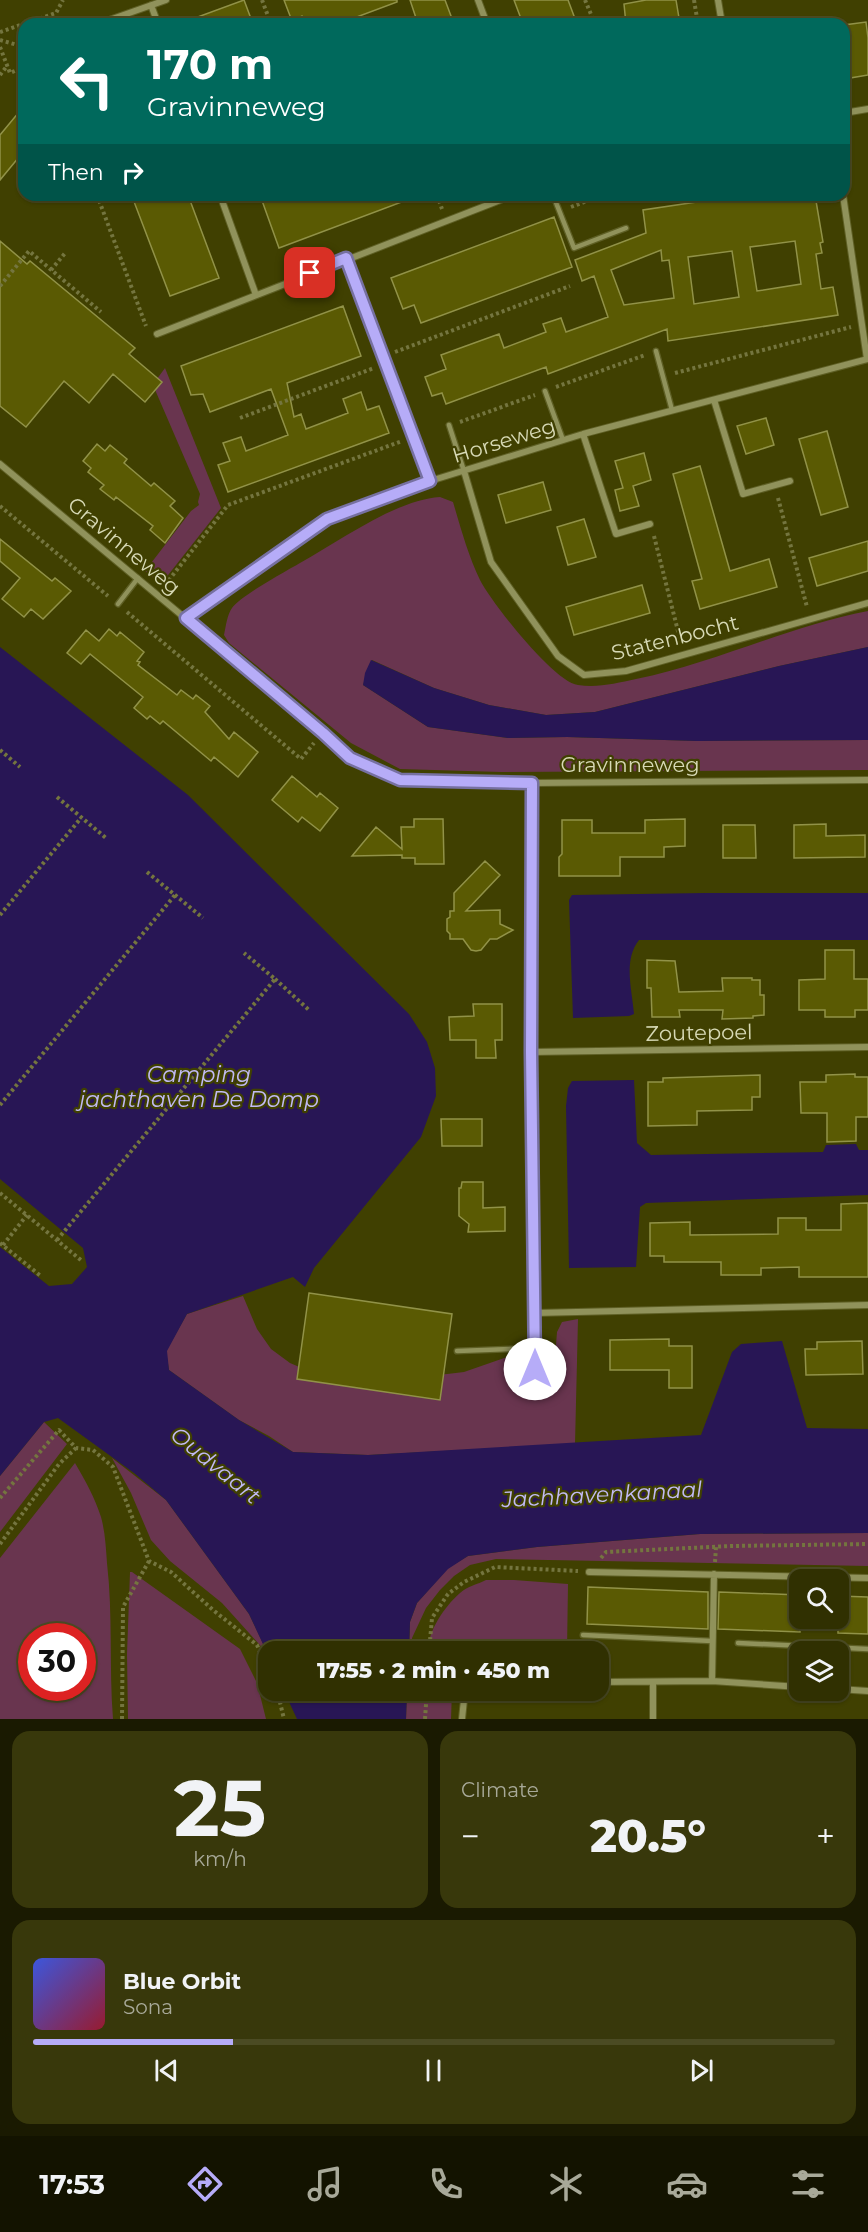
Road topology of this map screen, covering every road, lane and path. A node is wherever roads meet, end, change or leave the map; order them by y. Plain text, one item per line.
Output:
1 (63, 0) edge
2 (166, 0) edge
3 (262, 0) edge
4 (478, 0) edge
5 (585, 0) edge
6 (694, 0) edge
7 (718, 0) edge
8 (151, 5) junction
9 (41, 18) edge
10 (115, 18) edge
11 (156, 18) edge
12 (269, 18) edge
13 (485, 18) edge
14 (592, 18) edge
15 (697, 18) edge
16 (721, 18) edge
17 (18, 26) edge
18 (0, 32) edge
19 (0, 40) edge
20 (18, 45) edge
21 (0, 46) edge
22 (7, 66) junction
23 (18, 69) edge
24 (0, 75) edge
25 (868, 109) edge
26 (850, 112) edge
27 (99, 201) edge
28 (222, 201) edge
29 (555, 201) edge
30 (586, 201) edge
31 (844, 201) edge
32 (495, 202) edge
33 (559, 211) junction
34 (626, 228) dead end
35 (66, 252) dead end
36 (346, 258) junction
37 (51, 270) junction
38 (0, 285) edge
39 (570, 286) dead end
40 (256, 295) junction
41 (101, 312) dead end
42 (862, 325) junction
43 (157, 334) joint
44 (656, 351) joint
45 (867, 359) edge
46 (385, 360) junction
47 (663, 376) junction
48 (545, 391) junction
49 (714, 400) junction
50 (672, 410) junction
51 (240, 418) dead end
52 (449, 426) joint
53 (583, 434) junction
54 (413, 437) junction
55 (563, 440) junction
56 (0, 464) edge
57 (464, 471) junction
58 (430, 481) junction
59 (790, 481) dead end
60 (775, 485) junction
61 (0, 506) edge
62 (650, 524) joint
63 (138, 578) junction
64 (157, 595) junction
65 (868, 603) edge
66 (118, 604) junction
67 (186, 618) junction
68 (810, 619) junction
69 (684, 655) junction
70 (323, 733) junction
71 (0, 750) edge
72 (20, 767) dead end
73 (868, 780) edge
74 (532, 783) junction
75 (57, 797) dead end
76 (81, 818) junction
77 (105, 838) dead end
78 (147, 872) dead end
79 (175, 895) junction
80 (0, 915) edge
81 (203, 918) dead end
82 (244, 953) dead end
83 (275, 979) junction
84 (310, 1011) dead end
85 (868, 1047) edge
86 (531, 1052) junction
87 (0, 1105) edge
88 (0, 1193) edge
89 (27, 1215) junction
90 (57, 1240) junction
91 (1, 1244) edge
92 (82, 1261) dead end
93 (42, 1277) dead end
94 (868, 1305) edge
95 (535, 1313) junction
96 (535, 1348) junction
97 (457, 1351) dead end
98 (535, 1369) dead end
99 (76, 1449) junction
100 (0, 1498) edge
101 (0, 1544) edge
102 (868, 1545) edge
103 (149, 1561) junction
104 (589, 1572) junction
105 (714, 1574) junction
106 (868, 1578) edge
107 (583, 1635) dead end
108 (430, 1641) edge
109 (712, 1641) junction
110 (738, 1643) dead end
111 (258, 1649) edge
112 (868, 1649) edge
113 (712, 1681) junction
114 (609, 1682) edge
115 (653, 1683) junction
116 (789, 1686) edge
117 (849, 1690) edge
118 (868, 1691) edge
119 (280, 1701) edge
120 (426, 1701) edge
121 (464, 1701) edge
122 (122, 1719) edge
123 (284, 1719) edge
124 (425, 1719) edge
125 (462, 1719) edge
126 (653, 1719) edge

1 - 9 path
2 - 8 street
3 - 12 path
4 - 13 street
5 - 14 path
6 - 15 path
7 - 16 street
8 - 10 street
8 - 11 street
17 - 18 path
19 - 20 path
21 - 22 path
22 - 23 path
22 - 24 path
25 - 26 street
27 - 43 path
28 - 40 street
29 - 33 lane
30 - 33 path
31 - 42 street
32 - 36 street
33 - 34 lane
35 - 37 path
36 - 40 street
36 - 46 street
37 - 38 path
37 - 41 path
39 - 46 path
40 - 43 street
42 - 45 street
42 - 47 path
44 - 47 lane
44 - 48 path
45 - 49 street, Horseweg
46 - 51 path
46 - 54 street
47 - 50 lane
48 - 52 path
48 - 55 lane
49 - 50 street, Horseweg
49 - 60 street
50 - 53 street, Horseweg
52 - 57 lane
53 - 55 street, Horseweg
53 - 62 street, Horseweg
54 - 58 street
54 - 64 path
55 - 57 street, Horseweg
56 - 63 street, Gravinneweg
57 - 58 street, Horseweg
57 - 69 street, Statenbocht
58 - 67 street, Horseweg
59 - 60 street
60 - 68 path
61 - 66 path
62 - 69 path
63 - 64 street, Gravinneweg
63 - 66 lane
64 - 67 street, Gravinneweg
65 - 68 street, Statenbocht
66 - 70 path
67 - 70 street, Gravinneweg
68 - 69 street, Statenbocht
70 - 74 street, Gravinneweg
71 - 72 path
73 - 74 street, Gravinneweg
74 - 86 street
75 - 76 path
76 - 77 path
76 - 80 path
78 - 79 path
79 - 81 path
79 - 87 path
82 - 83 path
83 - 84 path
83 - 90 path
85 - 86 street, Zoutepoel
86 - 95 street
88 - 89 path
89 - 90 path
89 - 91 path
90 - 92 path
91 - 93 path
94 - 95 street
95 - 96 street
96 - 97 lane
96 - 98 street
99 - 100 path
99 - 101 path
99 - 103 path
102 - 104 path
103 - 111 path
103 - 122 path
104 - 105 street
104 - 108 path
105 - 106 street
105 - 109 street
107 - 109 lane
109 - 113 street
110 - 112 lane
113 - 115 street
113 - 116 street
114 - 115 street
115 - 126 street
117 - 118 street
119 - 123 path
120 - 124 path
121 - 125 street

